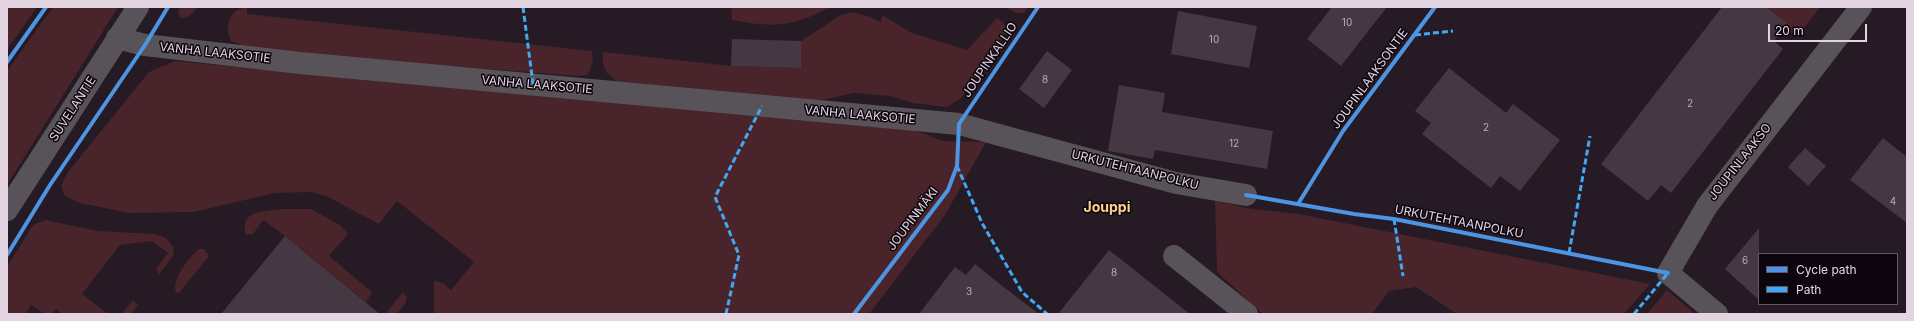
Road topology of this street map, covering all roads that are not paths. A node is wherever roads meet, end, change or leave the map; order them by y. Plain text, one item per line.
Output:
1 (138, 7) edge
2 (1861, 7) edge
3 (117, 38) junction
4 (959, 124) joint
5 (1246, 195) dead end
6 (7, 210) edge
7 (1174, 256) dead end
8 (1247, 314) edge
9 (1717, 314) edge

1 - 3 street, SUVELANTIE
2 - 9 street, JOUPINLAAKSO
3 - 4 street, VANHA LAAKSOTIE
3 - 6 street, SUVELANTIE
4 - 5 street, URKUTEHTAANPOLKU
7 - 8 street

